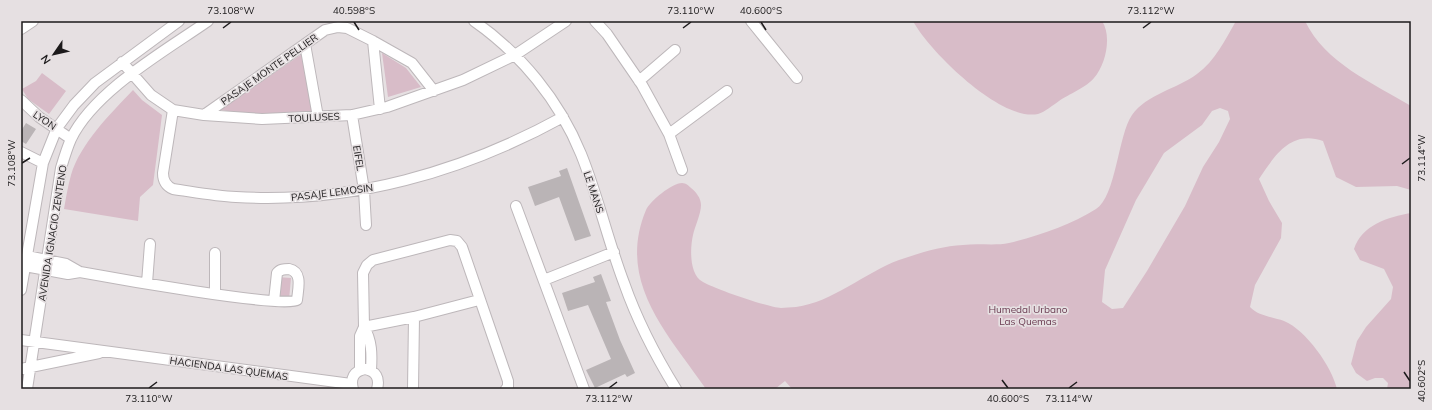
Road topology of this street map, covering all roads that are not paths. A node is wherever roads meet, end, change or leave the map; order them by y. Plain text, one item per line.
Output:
1 (33, 21) edge
2 (180, 21) edge
3 (208, 21) edge
4 (474, 21) edge
5 (566, 21) edge
6 (595, 21) edge
7 (751, 21) edge
8 (21, 29) edge
9 (374, 42) junction
10 (305, 44) junction
11 (675, 50) dead end
12 (515, 56) junction
13 (122, 62) junction
14 (132, 74) junction
15 (797, 78) dead end
16 (639, 81) junction
17 (434, 91) junction
18 (727, 91) dead end
19 (21, 100) edge
20 (380, 109) junction
21 (173, 110) junction
22 (204, 115) junction
23 (352, 115) junction
24 (318, 117) junction
25 (563, 117) junction
26 (57, 128) junction
27 (669, 134) junction
28 (71, 139) junction
29 (21, 152) edge
30 (43, 163) junction
31 (682, 170) dead end
32 (364, 190) junction
33 (516, 206) dead end
34 (366, 225) dead end
35 (26, 234) edge
36 (150, 244) dead end
37 (614, 252) junction
38 (215, 253) dead end
39 (27, 256) junction
40 (46, 260) junction
41 (25, 266) junction
42 (44, 270) junction
43 (80, 272) junction
44 (544, 280) junction
45 (147, 283) junction
46 (21, 290) edge
47 (215, 294) junction
48 (479, 300) junction
49 (274, 301) dead end
50 (414, 317) junction
51 (364, 327) junction
52 (21, 340) edge
53 (35, 341) junction
54 (106, 352) junction
55 (26, 368) edge
56 (360, 370) junction
57 (371, 370) junction
58 (352, 386) edge
59 (26, 389) edge
60 (377, 389) edge
61 (413, 389) edge
62 (506, 389) edge
63 (584, 389) edge
64 (676, 389) edge

1 - 8 street
2 - 13 street, AVENIDA IGNACIO ZENTENO
3 - 14 street, AVENIDA IGNACIO ZENTENO
4 - 12 street, LE MANS
5 - 12 street, TOULUSES
6 - 16 street
7 - 15 street
9 - 10 street, PASAJE MONTE PELLIER
9 - 17 street, PASAJE MONTE PELLIER
9 - 20 street
10 - 22 street, PASAJE MONTE PELLIER
10 - 24 street
11 - 16 street
12 - 17 street, TOULUSES
12 - 25 street, LE MANS
13 - 14 street, TOULUSES
13 - 26 street, AVENIDA IGNACIO ZENTENO
14 - 21 street, TOULUSES
14 - 28 street, AVENIDA IGNACIO ZENTENO
16 - 27 street
17 - 20 street, TOULUSES
18 - 27 street
19 - 26 street, LYON
20 - 23 street, TOULUSES
21 - 22 street, TOULUSES
21 - 32 street, PASAJE LEMOSIN
22 - 24 street, TOULUSES
23 - 24 street, TOULUSES
23 - 32 street, EIFEL
25 - 32 street, PASAJE LEMOSIN
25 - 37 street, LE MANS
26 - 28 street, LYON
26 - 30 street, AVENIDA IGNACIO ZENTENO
27 - 31 street
28 - 40 street, AVENIDA IGNACIO ZENTENO
29 - 30 street
30 - 35 street, AVENIDA IGNACIO ZENTENO
32 - 34 street, EIFEL
33 - 44 street
35 - 39 street, AVENIDA IGNACIO ZENTENO
36 - 45 street
37 - 44 street
37 - 64 street, LE MANS
38 - 47 street
39 - 40 street
39 - 41 street, AVENIDA IGNACIO ZENTENO
40 - 42 street, AVENIDA IGNACIO ZENTENO
40 - 43 street
41 - 42 street
41 - 46 street, AVENIDA IGNACIO ZENTENO
42 - 43 street
42 - 53 street, AVENIDA IGNACIO ZENTENO
43 - 45 street
44 - 63 street
45 - 47 street
47 - 49 street
48 - 50 street
48 - 51 street
48 - 62 street
50 - 51 street
50 - 61 street
51 - 56 street
51 - 57 street
52 - 53 street, HACIENDA LAS QUEMAS
53 - 54 street, HACIENDA LAS QUEMAS
53 - 55 street, AVENIDA IGNACIO ZENTENO
54 - 55 street
54 - 58 street, HACIENDA LAS QUEMAS
55 - 59 street, AVENIDA IGNACIO ZENTENO
56 - 57 street
56 - 58 street, HACIENDA LAS QUEMAS
57 - 60 street

